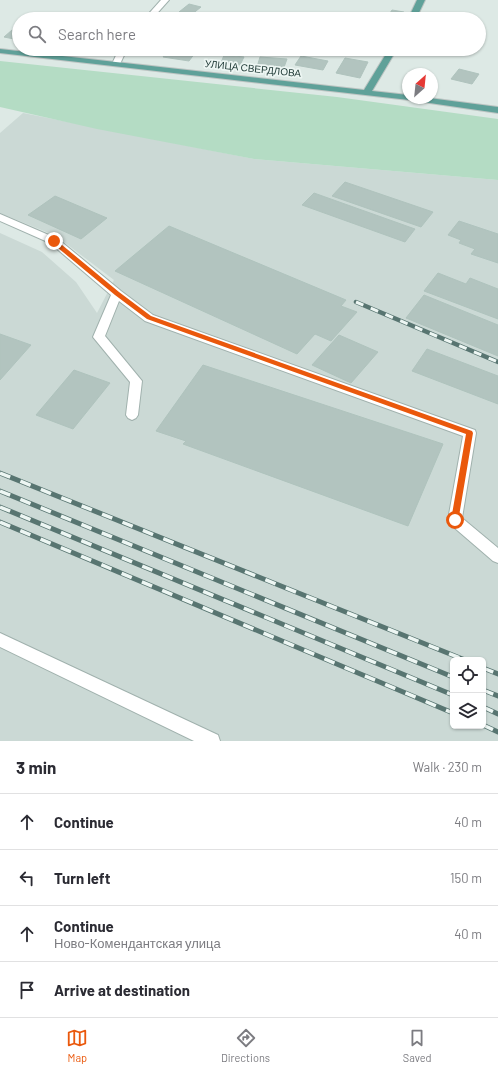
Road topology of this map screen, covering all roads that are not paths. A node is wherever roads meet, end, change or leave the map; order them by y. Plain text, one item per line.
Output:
1 (165, 0) edge
2 (421, 0) edge
3 (154, 12) edge
4 (415, 12) edge
5 (0, 51) edge
6 (12, 52) edge
7 (45, 56) edge
8 (120, 56) edge
9 (389, 56) edge
10 (116, 64) junction
11 (367, 92) junction
12 (402, 97) edge
13 (438, 102) edge
14 (498, 110) edge
15 (0, 217) edge
16 (117, 294) junction
17 (132, 415) dead end
18 (498, 557) edge
19 (0, 640) edge
20 (212, 741) edge

1 - 3 street
2 - 4 main road
5 - 6 main road, УЛИЦА СВЕРДЛОВА
7 - 10 main road, УЛИЦА СВЕРДЛОВА
8 - 10 street
9 - 11 main road
10 - 11 main road, УЛИЦА СВЕРДЛОВА
11 - 12 main road, УЛИЦА СВЕРДЛОВА
13 - 14 main road, УЛИЦА СВЕРДЛОВА
15 - 16 street
16 - 17 street
16 - 18 street
19 - 20 street

